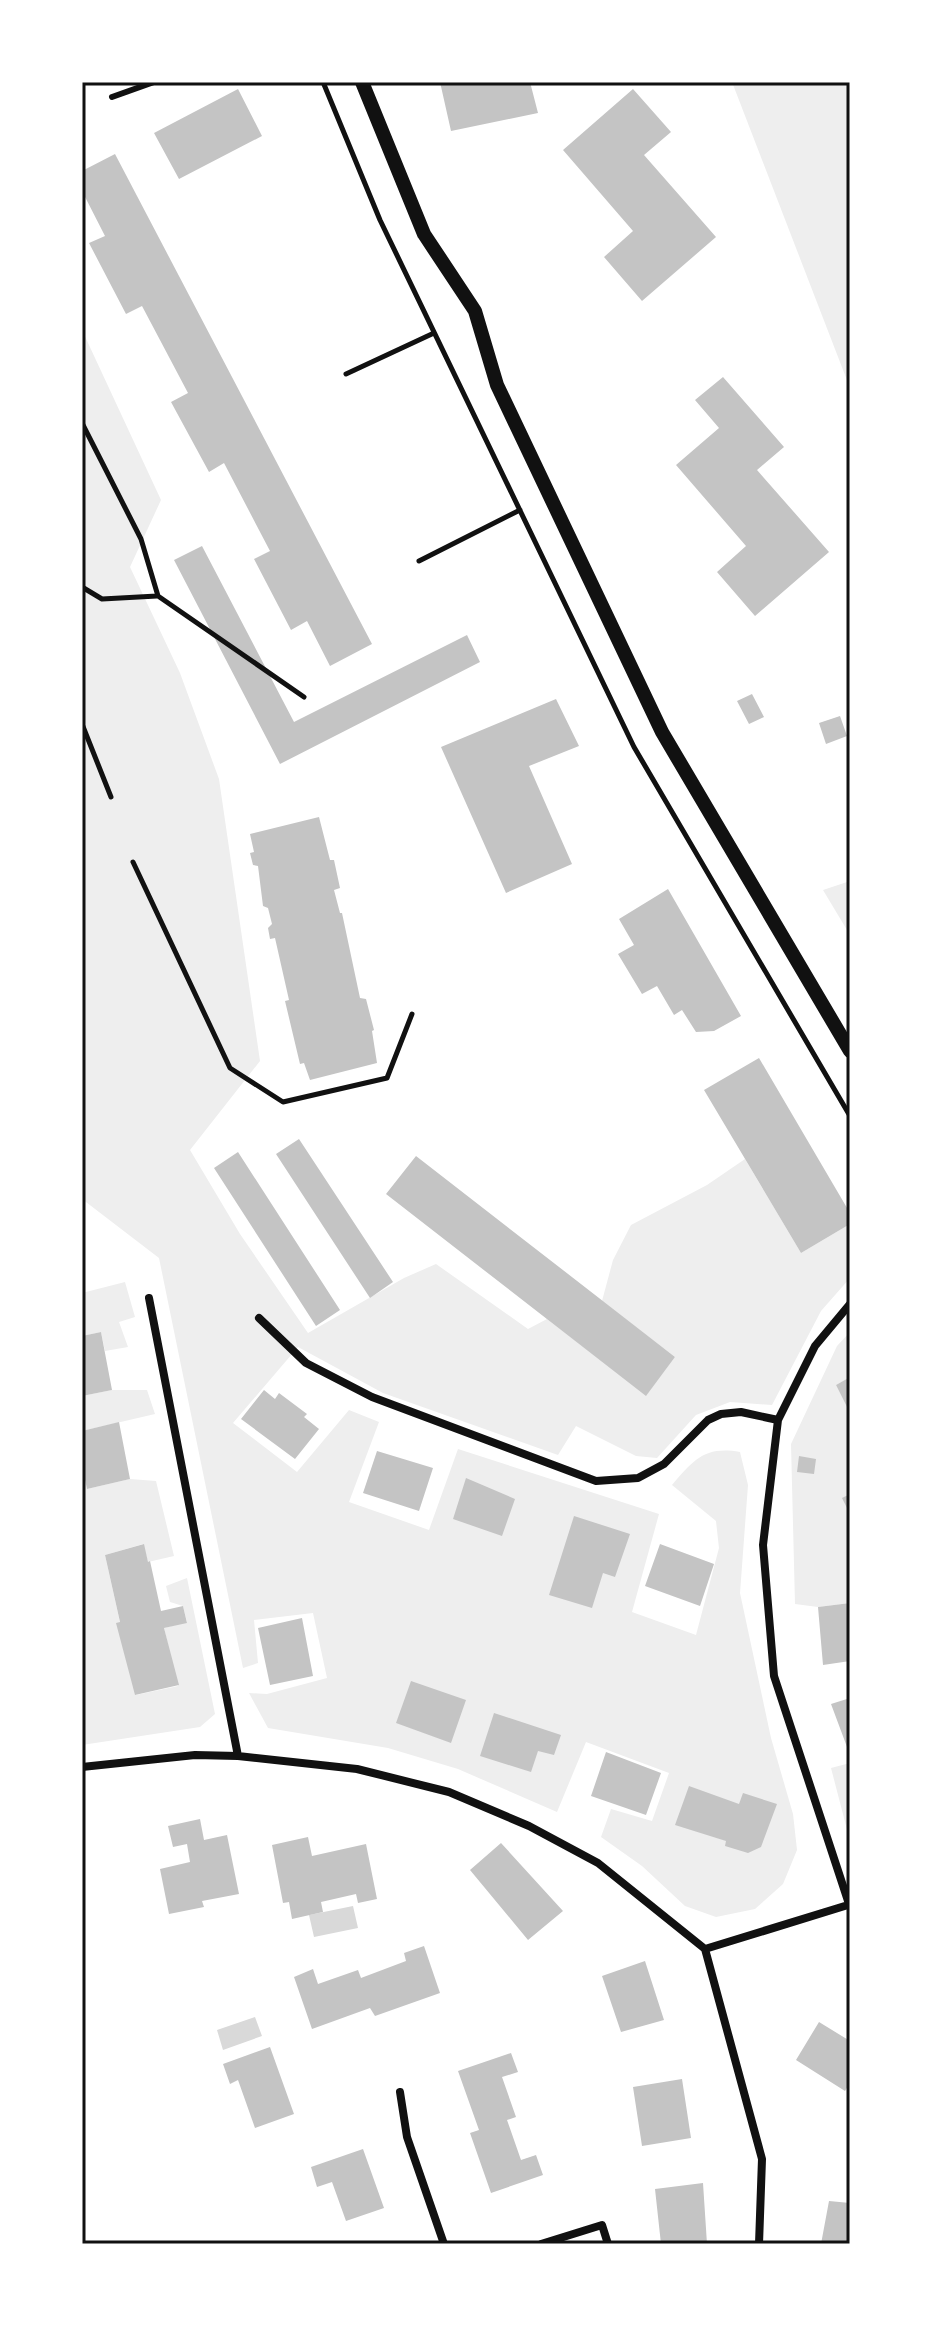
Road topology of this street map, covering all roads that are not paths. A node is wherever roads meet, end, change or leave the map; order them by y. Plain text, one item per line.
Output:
1 (154, 82) edge
2 (362, 82) edge
3 (112, 97) dead end
4 (850, 1051) edge
5 (149, 1298) dead end
6 (850, 1304) edge
7 (259, 1318) dead end
8 (778, 1420) junction
9 (238, 1756) junction
10 (82, 1767) edge
11 (849, 1906) edge
12 (705, 1949) junction
13 (400, 2092) dead end
14 (444, 2244) edge
15 (541, 2244) edge
16 (608, 2244) edge
17 (759, 2244) edge

1 - 3 lane
2 - 4 street
5 - 9 street
6 - 8 street
7 - 8 street
8 - 11 street
9 - 10 street
9 - 12 street
11 - 12 street
12 - 17 street
13 - 14 street
15 - 16 street

